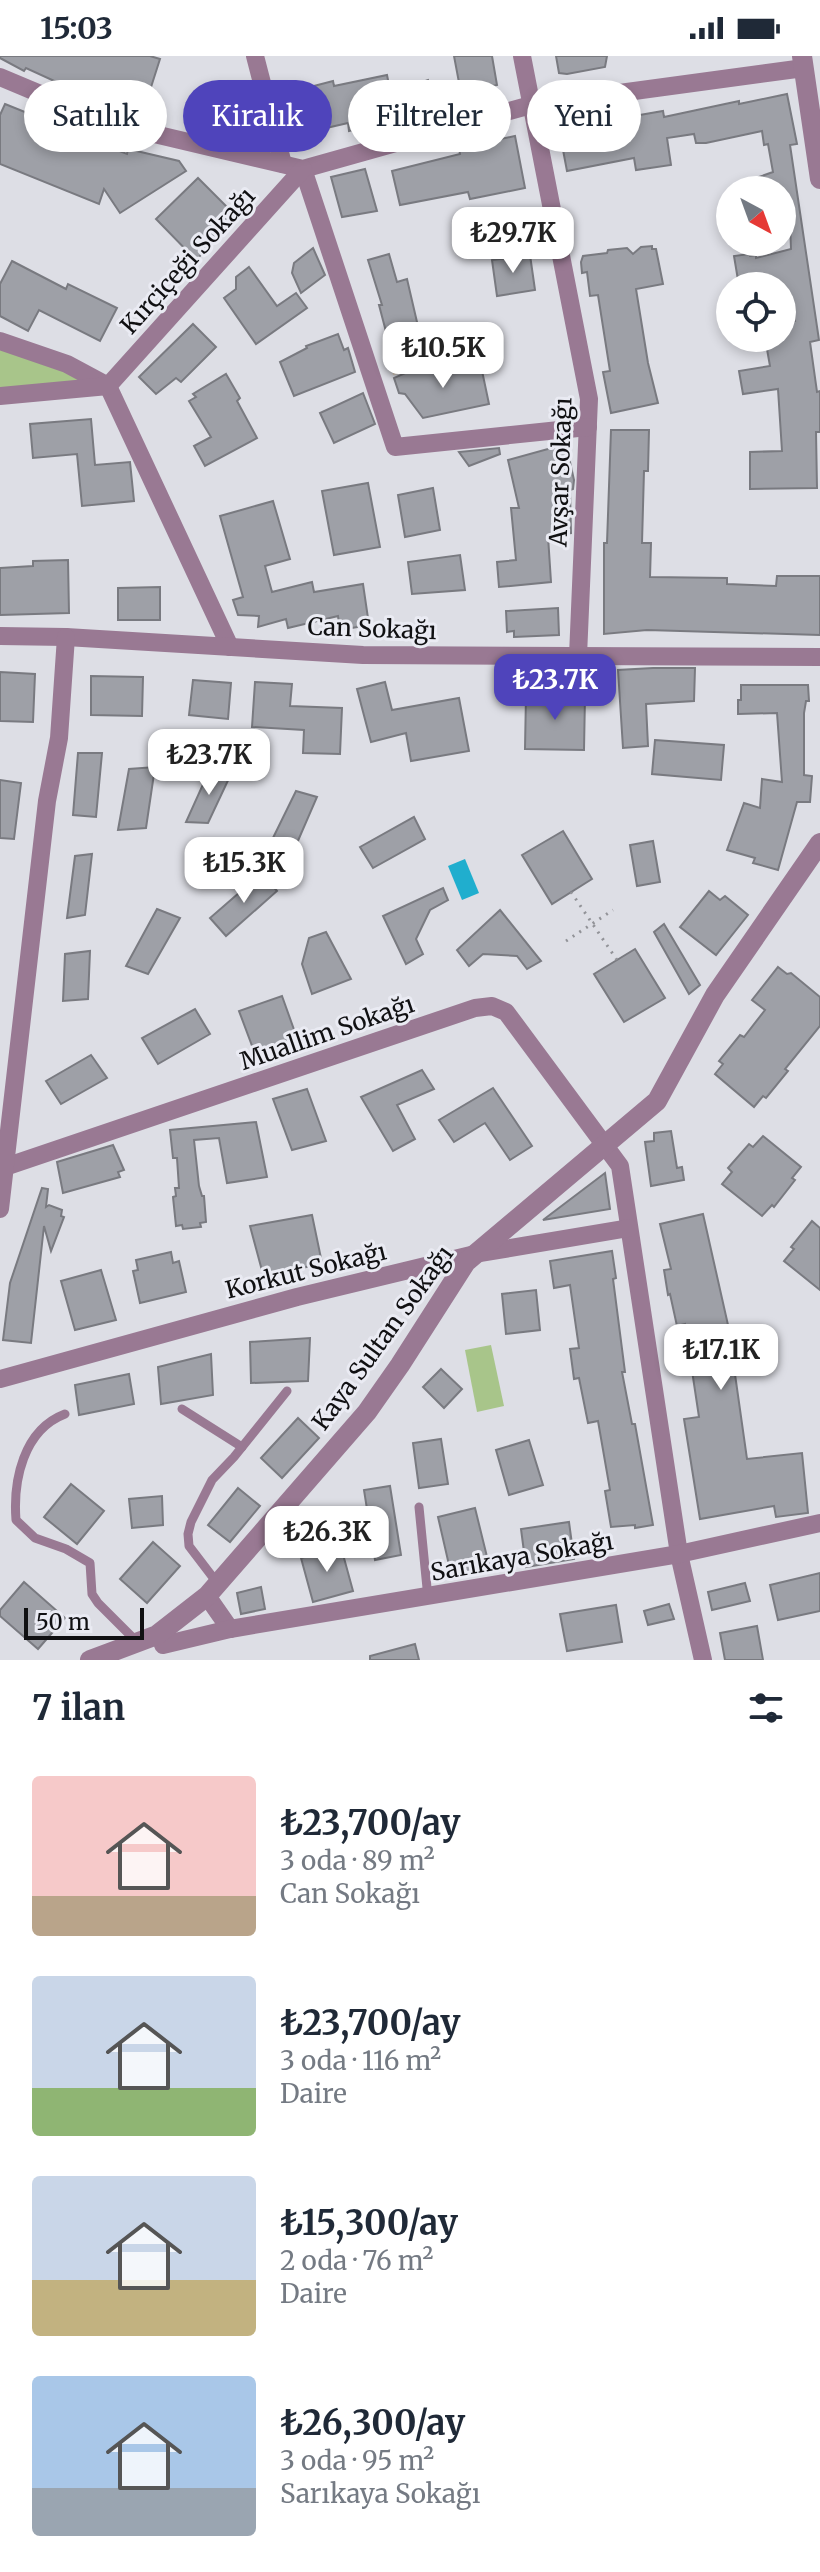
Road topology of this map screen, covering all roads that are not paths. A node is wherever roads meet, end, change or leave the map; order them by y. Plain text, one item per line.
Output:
1 (255, 56) edge
2 (522, 56) edge
3 (803, 62) edge
4 (0, 77) edge
5 (527, 83) edge
6 (641, 88) edge
7 (527, 106) edge
8 (540, 152) edge
9 (283, 164) junction
10 (303, 169) junction
11 (820, 179) edge
12 (0, 341) edge
13 (108, 386) junction
14 (0, 396) edge
15 (588, 427) junction
16 (0, 636) edge
17 (66, 637) junction
18 (230, 647) junction
19 (578, 656) junction
20 (820, 657) edge
21 (820, 843) edge
22 (814, 858) edge
23 (9, 1049) edge
24 (607, 1145) junction
25 (5, 1167) junction
26 (0, 1209) edge
27 (629, 1228) junction
28 (475, 1254) junction
29 (0, 1379) edge
30 (287, 1391) dead end
31 (182, 1409) dead end
32 (65, 1414) dead end
33 (242, 1447) junction
34 (419, 1507) dead end
35 (820, 1523) edge
36 (679, 1554) junction
37 (213, 1590) junction
38 (428, 1598) junction
39 (230, 1629) junction
40 (137, 1642) junction
41 (161, 1647) edge
42 (90, 1660) edge
43 (703, 1660) edge

1 - 9 street
2 - 5 street, Avşar Sokağı
3 - 6 street
3 - 11 street
4 - 9 street
7 - 10 street
8 - 15 street, Avşar Sokağı
9 - 10 street
10 - 13 street, Kırçiçeği Sokağı
10 - 15 street
12 - 13 street
13 - 14 street
13 - 18 street
15 - 19 street, Avşar Sokağı
16 - 17 street, Can Sokağı
17 - 18 street, Can Sokağı
17 - 23 street
18 - 19 street, Can Sokağı
19 - 20 street, Can Sokağı
21 - 22 street, Kaya Sultan Sokağı
22 - 24 street, Kaya Sultan Sokağı
23 - 25 street
24 - 25 street, Muallim Sokağı
24 - 27 street, Muallim Sokağı
24 - 28 street, Kaya Sultan Sokağı
25 - 26 street
27 - 28 street, Korkut Sokağı
27 - 36 street, Muallim Sokağı
28 - 29 street, Korkut Sokağı
28 - 37 street, Kaya Sultan Sokağı
30 - 33 lane
31 - 33 lane
32 - 40 lane
33 - 37 lane
34 - 38 lane
35 - 36 street, Sarıkaya Sokağı
36 - 38 street, Sarıkaya Sokağı
36 - 43 street, Muallim Sokağı
37 - 39 street
37 - 41 street, Kaya Sultan Sokağı
38 - 39 street, Sarıkaya Sokağı
39 - 41 street, Sarıkaya Sokağı
40 - 41 street, Kaya Sultan Sokağı
40 - 42 street, Kaya Sultan Sokağı

